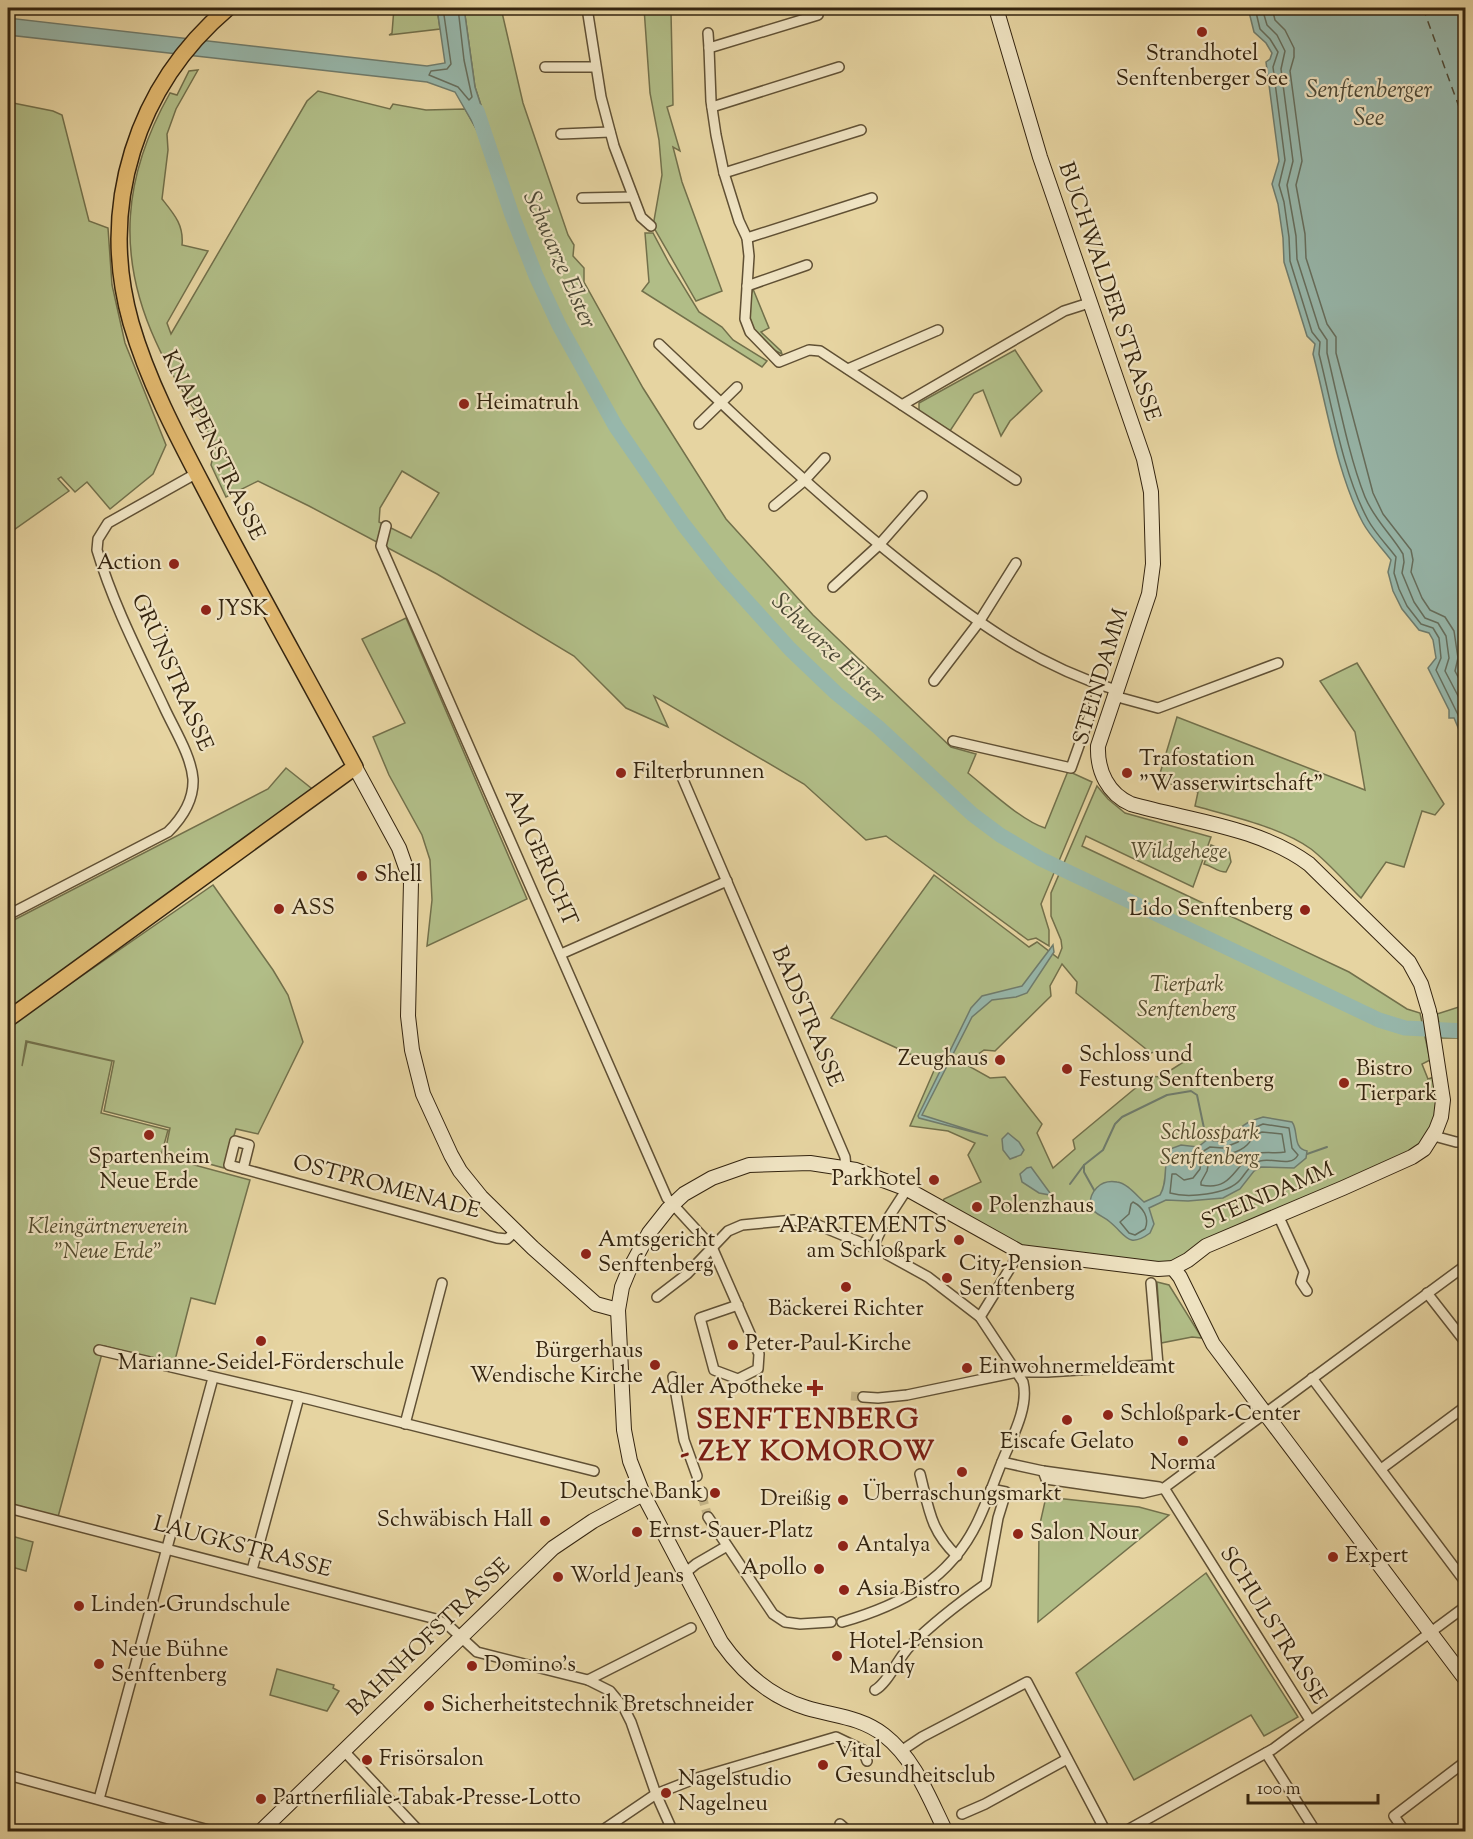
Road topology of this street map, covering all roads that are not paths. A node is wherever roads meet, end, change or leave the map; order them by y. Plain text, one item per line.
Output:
1 (228, 8) edge
2 (587, 8) edge
3 (996, 8) edge
4 (818, 15) dead end
5 (708, 33) dead end
6 (708, 48) junction
7 (545, 67) dead end
8 (595, 67) junction
9 (839, 67) dead end
10 (712, 107) junction
11 (861, 130) dead end
12 (610, 132) junction
13 (561, 134) dead end
14 (724, 173) junction
15 (633, 197) junction
16 (582, 198) dead end
17 (872, 198) dead end
18 (651, 226) dead end
19 (747, 238) junction
20 (807, 265) dead end
21 (747, 286) junction
22 (1089, 303) junction
23 (938, 330) dead end
24 (659, 344) dead end
25 (848, 369) junction
26 (737, 387) dead end
27 (722, 404) junction
28 (902, 405) junction
29 (699, 424) dead end
30 (825, 458) dead end
31 (197, 473) junction
32 (1016, 480) dead end
33 (804, 481) junction
34 (922, 496) dead end
35 (774, 506) dead end
36 (386, 526) dead end
37 (879, 545) junction
38 (1016, 563) dead end
39 (833, 587) dead end
40 (1149, 594) joint
41 (979, 622) junction
42 (1278, 663) dead end
43 (934, 681) dead end
44 (1101, 684) junction
45 (1115, 693) junction
46 (953, 741) dead end
47 (355, 767) junction
48 (682, 777) dead end
49 (727, 881) junction
50 (8, 915) edge
51 (561, 954) junction
52 (8, 1019) edge
53 (1434, 1136) junction
54 (1466, 1142) edge
55 (846, 1168) junction
56 (243, 1169) dead end
57 (908, 1189) junction
58 (673, 1204) junction
59 (1278, 1215) junction
60 (516, 1231) junction
61 (712, 1247) junction
62 (873, 1247) junction
63 (1020, 1252) junction
64 (1466, 1265) edge
65 (1173, 1268) junction
66 (441, 1283) dead end
67 (1151, 1283) dead end
68 (1307, 1291) dead end
69 (1427, 1293) junction
70 (657, 1297) dead end
71 (738, 1305) junction
72 (618, 1310) junction
73 (980, 1317) junction
74 (1466, 1343) edge
75 (99, 1350) dead end
76 (1017, 1372) junction
77 (673, 1377) dead end
78 (213, 1378) junction
79 (1312, 1378) junction
80 (298, 1397) junction
81 (863, 1397) tunnel mouth
82 (1462, 1409) dead end
83 (1265, 1413) junction
84 (405, 1424) junction
85 (1002, 1462) junction
86 (1381, 1469) junction
87 (594, 1472) dead end
88 (920, 1474) dead end
89 (697, 1476) dead end
90 (1164, 1488) junction
91 (992, 1489) junction
92 (643, 1494) junction
93 (8, 1508) edge
94 (708, 1516) tunnel mouth
95 (727, 1546) junction
96 (167, 1548) junction
97 (957, 1556) junction
98 (252, 1570) junction
99 (686, 1573) junction
100 (1465, 1580) edge
101 (1466, 1606) edge
102 (831, 1622) dead end
103 (842, 1622) dead end
104 (691, 1628) dead end
105 (1429, 1632) junction
106 (460, 1638) junction
107 (588, 1680) junction
108 (1466, 1680) edge
109 (875, 1690) dead end
110 (1310, 1720) junction
111 (344, 1751) junction
112 (901, 1751) junction
113 (1266, 1753) junction
114 (1067, 1759) junction
115 (867, 1761) dead end
116 (1466, 1761) edge
117 (8, 1775) edge
118 (656, 1794) junction
119 (99, 1799) junction
120 (962, 1814) dead end
121 (840, 1824) dead end
122 (216, 1832) edge
123 (260, 1832) edge
124 (420, 1832) edge
125 (600, 1832) edge
126 (673, 1832) edge
127 (849, 1832) edge
128 (946, 1832) edge
129 (1106, 1832) edge
130 (1124, 1832) edge
131 (1316, 1832) edge
132 (1405, 1832) edge

1 - 31 main road, KNAPPENSTRASSE
2 - 8 street
3 - 22 street, BUCHWALDER STRASSE
4 - 6 street
5 - 6 street
6 - 10 street
7 - 8 street
8 - 12 street
9 - 10 street
10 - 14 street
11 - 14 street
12 - 13 street
12 - 15 street
14 - 19 street
15 - 16 street
15 - 18 street
17 - 19 street
19 - 21 street
20 - 21 street
21 - 25 street
22 - 28 street
22 - 40 street, BUCHWALDER STRASSE
23 - 25 street
24 - 27 street
25 - 28 street
26 - 27 street
27 - 29 street
27 - 33 street
28 - 32 street
30 - 33 street
31 - 47 main road, KNAPPENSTRASSE
31 - 50 street, GRÜNSTRASSE
33 - 35 street
33 - 37 street
34 - 37 street
36 - 51 street, AM GERICHT
37 - 39 street
37 - 41 street
38 - 41 street
40 - 45 street, STEINDAMM
41 - 43 street
41 - 44 street
42 - 45 street
44 - 45 street
44 - 46 street
45 - 53 street, STEINDAMM
47 - 52 main road
47 - 60 street
48 - 49 street, BADSTRASSE
49 - 51 street
49 - 55 street, BADSTRASSE
51 - 58 street, AM GERICHT
53 - 54 street
53 - 59 street, STEINDAMM
55 - 57 street
55 - 58 street
56 - 60 street, OSTPROMENADE
57 - 62 street
57 - 63 street
58 - 61 street, AM GERICHT
58 - 72 street
59 - 65 street, STEINDAMM
59 - 68 street
60 - 72 street
61 - 62 street
61 - 70 street
61 - 71 street, AM GERICHT
62 - 73 street
63 - 65 street
63 - 73 street
64 - 69 street
65 - 83 street
66 - 84 street
67 - 76 street
69 - 74 street
69 - 79 street
71 - 71 street, AM GERICHT
72 - 92 street
73 - 76 street
75 - 78 street
76 - 81 street
76 - 85 street
77 - 89 street
78 - 80 street
78 - 96 street
79 - 83 street
79 - 86 street
80 - 84 street
80 - 98 street
82 - 86 street
83 - 90 street
83 - 105 street
84 - 87 street
85 - 90 street
85 - 91 street
86 - 100 street
88 - 97 street
90 - 110 street, SCHULSTRASSE
91 - 97 street
91 - 109 street
92 - 99 street
92 - 106 street, BAHNHOFSTRASSE
93 - 96 street, LAUGKSTRASSE
94 - 95 street
95 - 99 street
95 - 102 street
96 - 98 street, LAUGKSTRASSE
96 - 119 street
97 - 103 street
98 - 106 street, LAUGKSTRASSE
99 - 112 street
101 - 105 street
104 - 107 street
105 - 108 street
105 - 110 street
106 - 107 street, LAUGKSTRASSE
106 - 111 street, BAHNHOFSTRASSE
107 - 118 street, LAUGKSTRASSE
110 - 113 street, SCHULSTRASSE
111 - 123 street, BAHNHOFSTRASSE
111 - 124 street
112 - 114 street
112 - 128 street
113 - 130 street, SCHULSTRASSE
113 - 131 street
114 - 120 street
114 - 129 street
115 - 118 street
116 - 132 street
117 - 119 street
118 - 125 street
118 - 126 street, LAUGKSTRASSE
119 - 122 street
121 - 127 street

